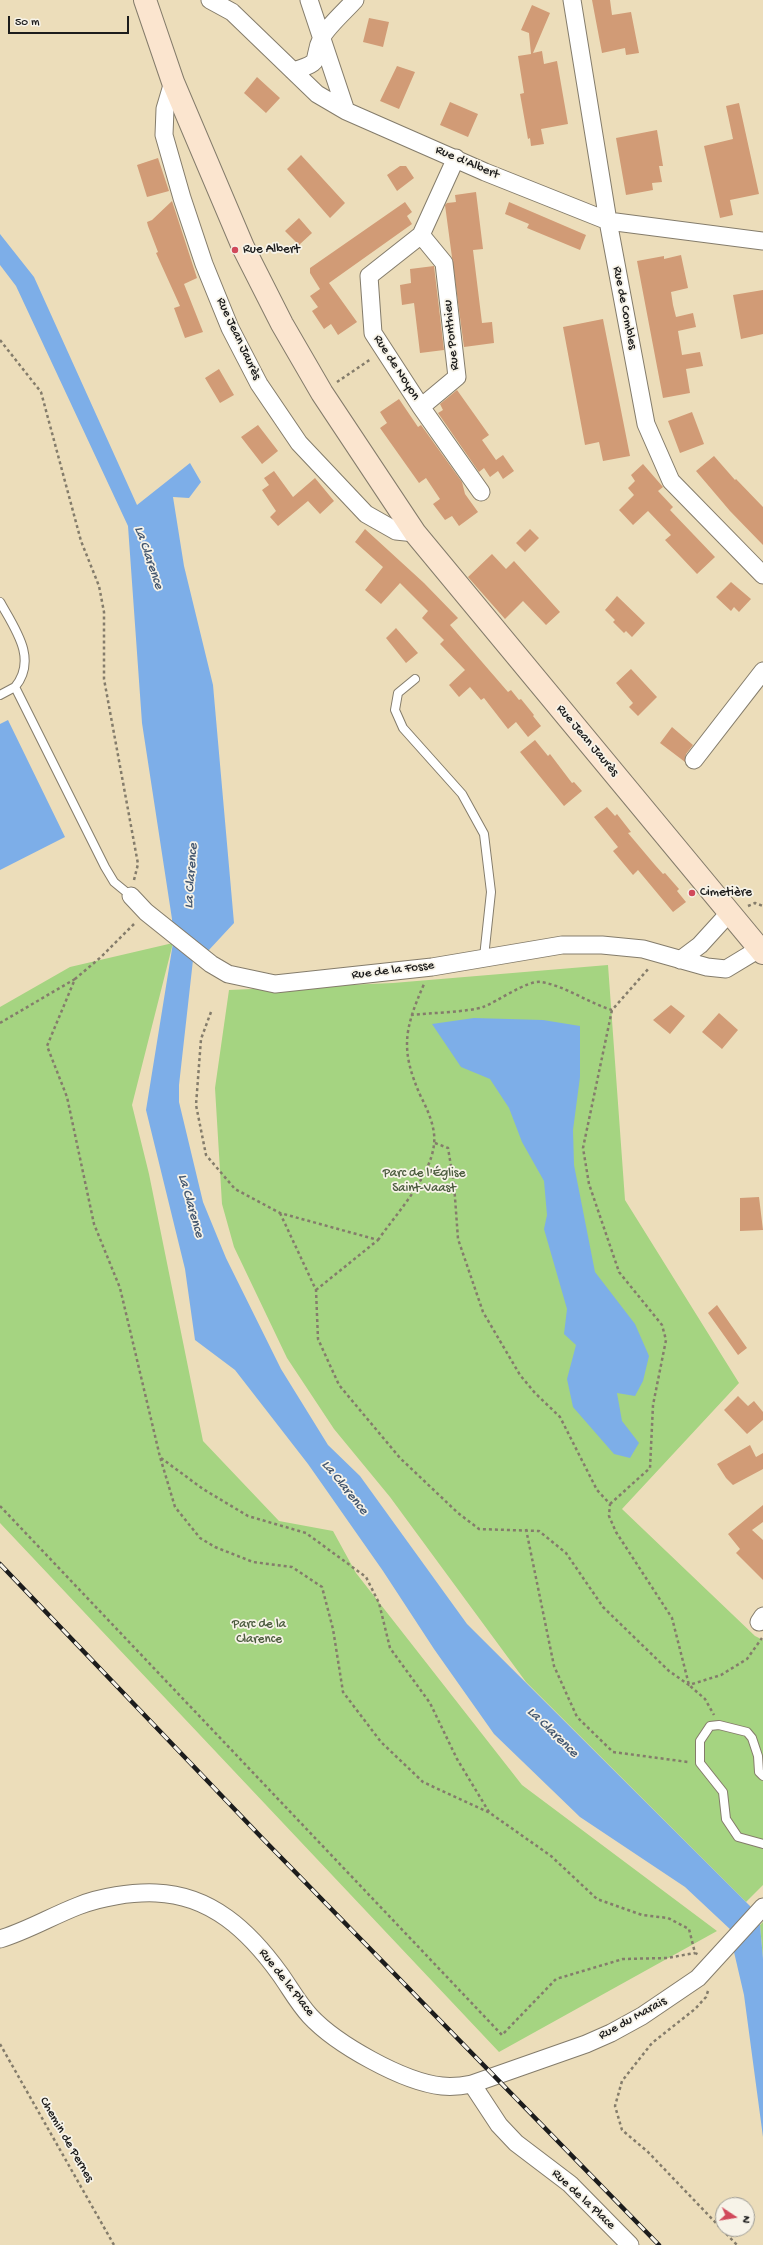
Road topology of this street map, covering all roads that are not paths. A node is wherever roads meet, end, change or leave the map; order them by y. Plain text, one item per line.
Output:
1 (145, 0) edge
2 (210, 0) edge
3 (309, 0) edge
4 (355, 0) edge
5 (572, 0) edge
6 (322, 37) junction
7 (293, 71) junction
8 (173, 82) junction
9 (346, 111) junction
10 (456, 158) junction
11 (608, 220) junction
12 (422, 235) junction
13 (763, 242) edge
14 (421, 407) junction
15 (481, 492) dead end
16 (415, 533) junction
17 (763, 575) edge
18 (0, 602) edge
19 (763, 671) edge
20 (415, 679) dead end
21 (15, 687) junction
22 (0, 695) edge
23 (694, 760) dead end
24 (131, 896) joint
25 (730, 912) junction
26 (761, 951) edge
27 (484, 957) junction
28 (674, 958) junction
29 (763, 1776) edge
30 (763, 1844) edge
31 (763, 1907) edge
32 (0, 1939) edge
33 (472, 2084) junction
34 (630, 2245) edge

1 - 8 main road, Rue Jean Jaurès
2 - 7 street, Rue d'Albert
3 - 6 street
4 - 6 street
5 - 11 street, Rue de Combles
6 - 7 street
6 - 9 street
7 - 9 street, Rue d'Albert
8 - 16 main road, Rue Jean Jaurès
8 - 16 street, Rue Jean Jaurès
9 - 10 street, Rue d'Albert
10 - 11 street, Rue d'Albert
10 - 12 street
11 - 13 street, Rue d'Albert
11 - 17 street, Rue de Combles
12 - 14 street, Rue Ponthieu
12 - 14 street, Rue de Noyon
14 - 15 street
16 - 25 main road, Rue Jean Jaurès
18 - 21 lane
19 - 23 street
20 - 27 lane
21 - 22 lane
21 - 24 lane
24 - 27 street, Rue de la Fosse
25 - 26 main road, Rue Jean Jaurès
25 - 28 street
26 - 28 street, Rue de la Fosse
27 - 28 street, Rue de la Fosse
29 - 30 lane
31 - 33 street, Rue du Marais
32 - 33 street, Rue de la Place
33 - 34 street, Rue de la Place

